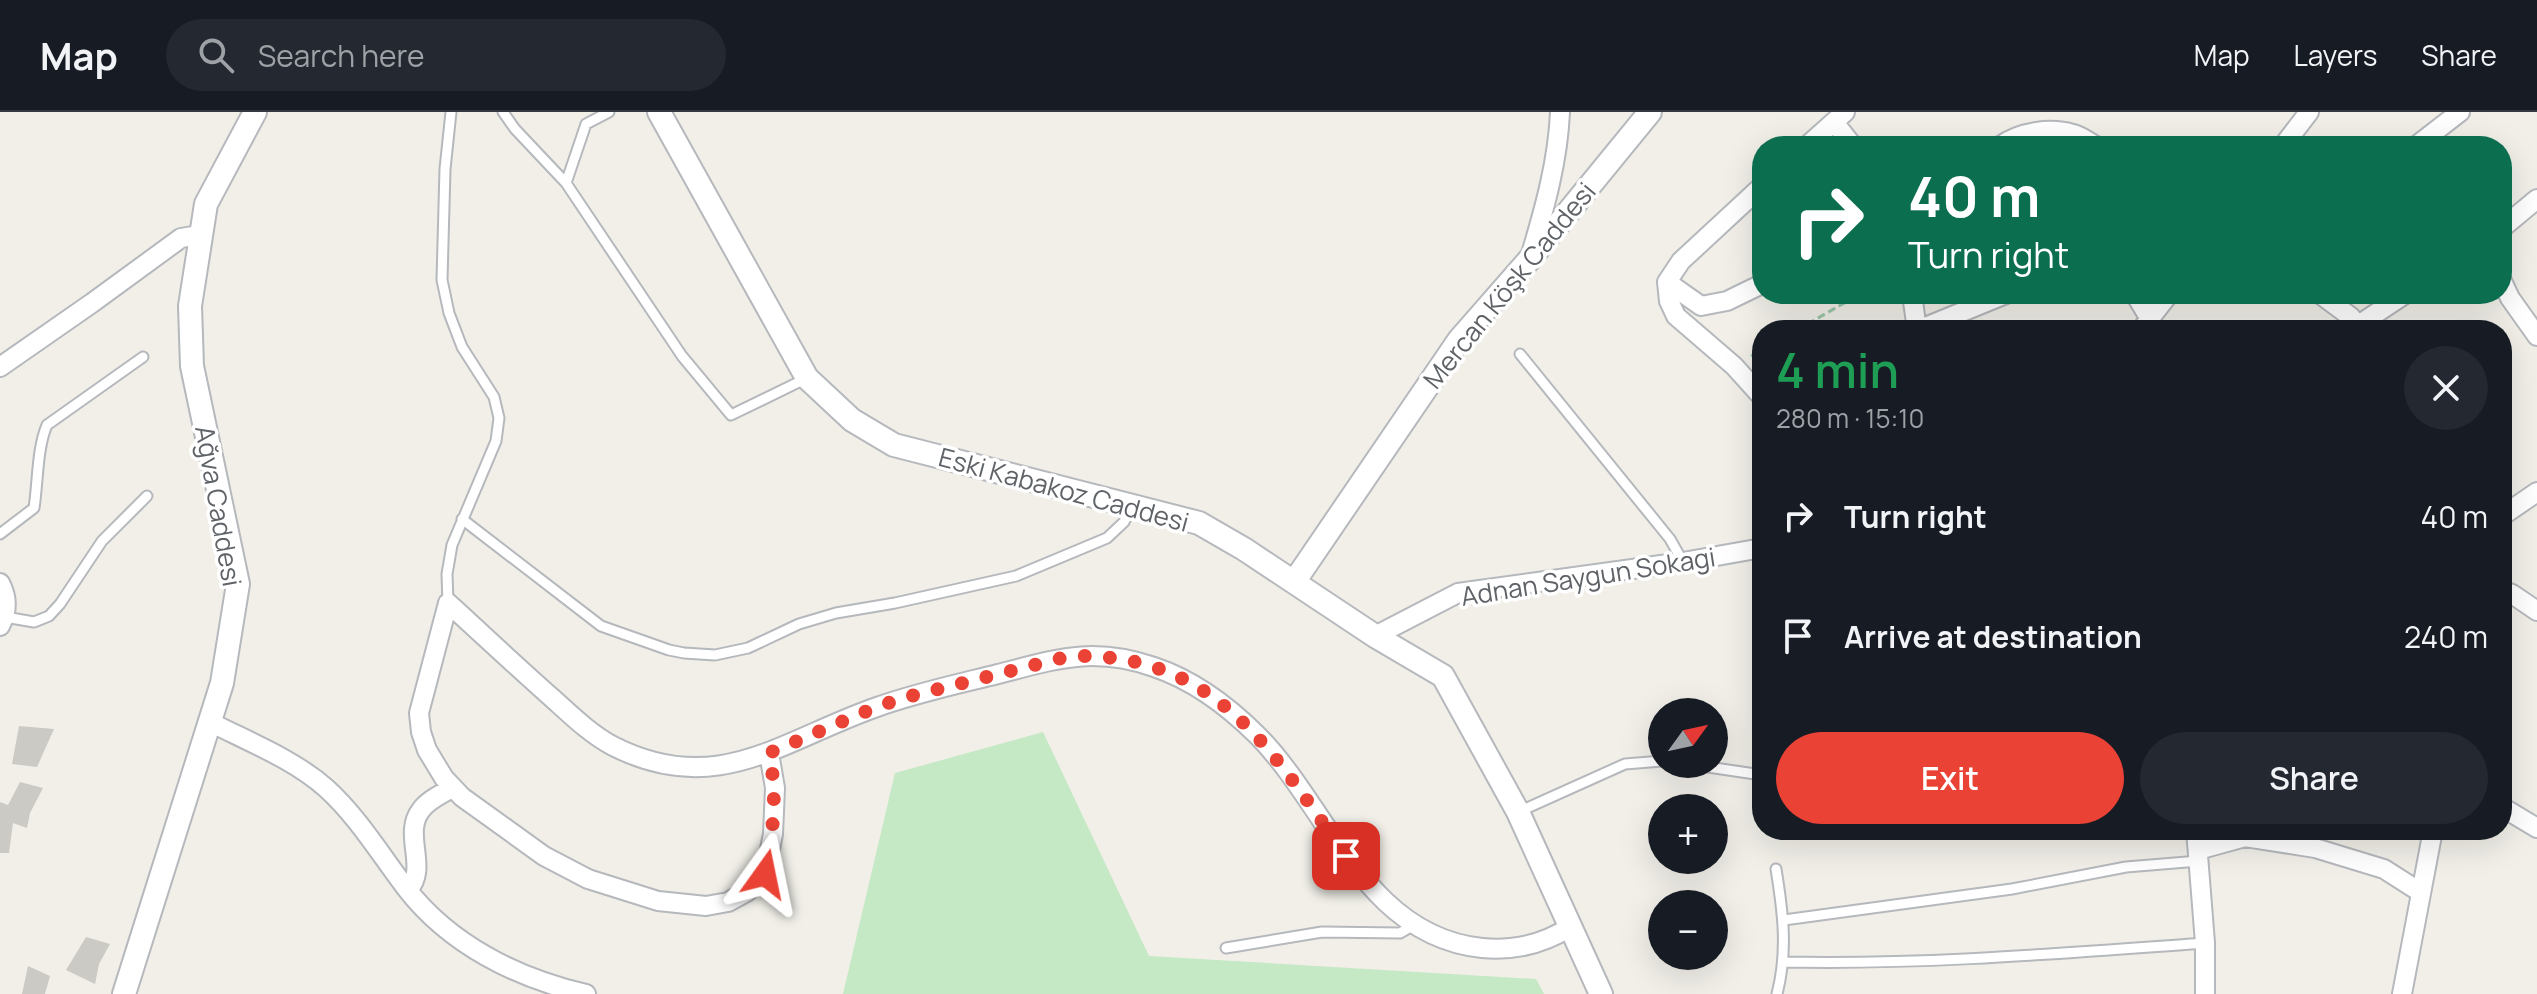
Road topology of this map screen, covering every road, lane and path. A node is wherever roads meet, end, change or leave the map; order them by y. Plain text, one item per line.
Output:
1 (255, 112) edge
2 (451, 112) edge
3 (503, 112) edge
4 (609, 112) edge
5 (659, 112) edge
6 (1560, 112) edge
7 (1650, 112) edge
8 (2309, 112) edge
9 (2460, 112) edge
10 (1840, 117) edge
11 (1818, 136) edge
12 (1849, 136) edge
13 (2022, 136) edge
14 (2078, 136) edge
15 (2291, 136) edge
16 (2429, 136) edge
17 (566, 183) junction
18 (1752, 195) edge
19 (2537, 199) edge
20 (2512, 220) edge
21 (199, 235) junction
22 (1529, 260) junction
23 (1667, 282) junction
24 (1752, 289) edge
25 (2512, 301) edge
26 (1842, 304) edge
27 (1981, 304) edge
28 (2161, 304) edge
29 (2333, 304) edge
30 (2391, 304) edge
31 (1814, 320) edge
32 (1942, 320) edge
33 (2149, 320) edge
34 (2352, 320) edge
35 (2368, 320) edge
36 (2537, 336) edge
37 (1520, 354) dead end
38 (143, 357) dead end
39 (0, 367) edge
40 (807, 378) junction
41 (1752, 386) edge
42 (2537, 492) edge
43 (147, 496) dead end
44 (1133, 505) junction
45 (2512, 509) edge
46 (462, 519) junction
47 (0, 534) edge
48 (1752, 550) edge
49 (1683, 562) junction
50 (1294, 582) junction
51 (0, 583) edge
52 (2512, 594) edge
53 (448, 603) junction
54 (2537, 611) edge
55 (2, 621) edge
56 (1375, 636) junction
57 (210, 722) junction
58 (769, 753) junction
59 (1648, 762) edge
60 (1728, 770) edge
61 (1752, 774) edge
62 (452, 788) junction
63 (1518, 812) junction
64 (2512, 813) edge
65 (2537, 828) edge
66 (2197, 840) edge
67 (2238, 840) edge
68 (2264, 840) edge
69 (2431, 840) edge
70 (2199, 856) junction
71 (1776, 869) dead end
72 (408, 890) junction
73 (2420, 892) junction
74 (1784, 920) junction
75 (1414, 925) junction
76 (1570, 927) junction
77 (2205, 943) junction
78 (1226, 948) dead end
79 (1783, 962) junction
80 (124, 994) edge
81 (586, 994) edge
82 (1601, 994) edge
83 (1777, 994) edge
84 (2205, 994) edge
85 (2402, 994) edge

1 - 21 street, Ağva Caddesi
2 - 46 lane
3 - 17 lane
4 - 17 lane
5 - 40 street, Eski Kabakoz Caddesi
6 - 22 street
7 - 22 street, Mercan Köşk Caddesi
8 - 15 street
9 - 16 street
10 - 11 street
10 - 12 street
13 - 14 street
17 - 40 lane
18 - 23 street
19 - 20 street
21 - 39 street
21 - 57 street, Ağva Caddesi
22 - 50 street, Mercan Köşk Caddesi
23 - 24 street
23 - 41 street
25 - 36 street
26 - 31 path
27 - 32 street
28 - 33 street
29 - 34 street
30 - 35 street
37 - 49 lane
38 - 47 lane
40 - 44 street, Eski Kabakoz Caddesi
42 - 45 street
43 - 55 lane
44 - 46 lane
44 - 50 street, Eski Kabakoz Caddesi
46 - 53 lane
48 - 49 street, Adnan Saygun Sokagi
49 - 56 street, Adnan Saygun Sokagi
50 - 56 street, Eski Kabakoz Caddesi
51 - 55 street
52 - 54 street
53 - 58 street
53 - 62 street
56 - 63 street, Eski Kabakoz Caddesi
57 - 72 street
57 - 80 street, Ağva Caddesi
58 - 62 street
58 - 75 street
59 - 63 lane
60 - 61 lane
62 - 72 street
63 - 76 street, Eski Kabakoz Caddesi
64 - 65 street
66 - 70 street
67 - 70 street
68 - 73 street
69 - 73 street
70 - 74 lane
70 - 77 street
71 - 74 lane
72 - 81 street
73 - 85 street
74 - 79 lane
75 - 76 street
75 - 78 lane
76 - 82 street, Eski Kabakoz Caddesi
77 - 79 lane
77 - 84 street
79 - 83 lane

